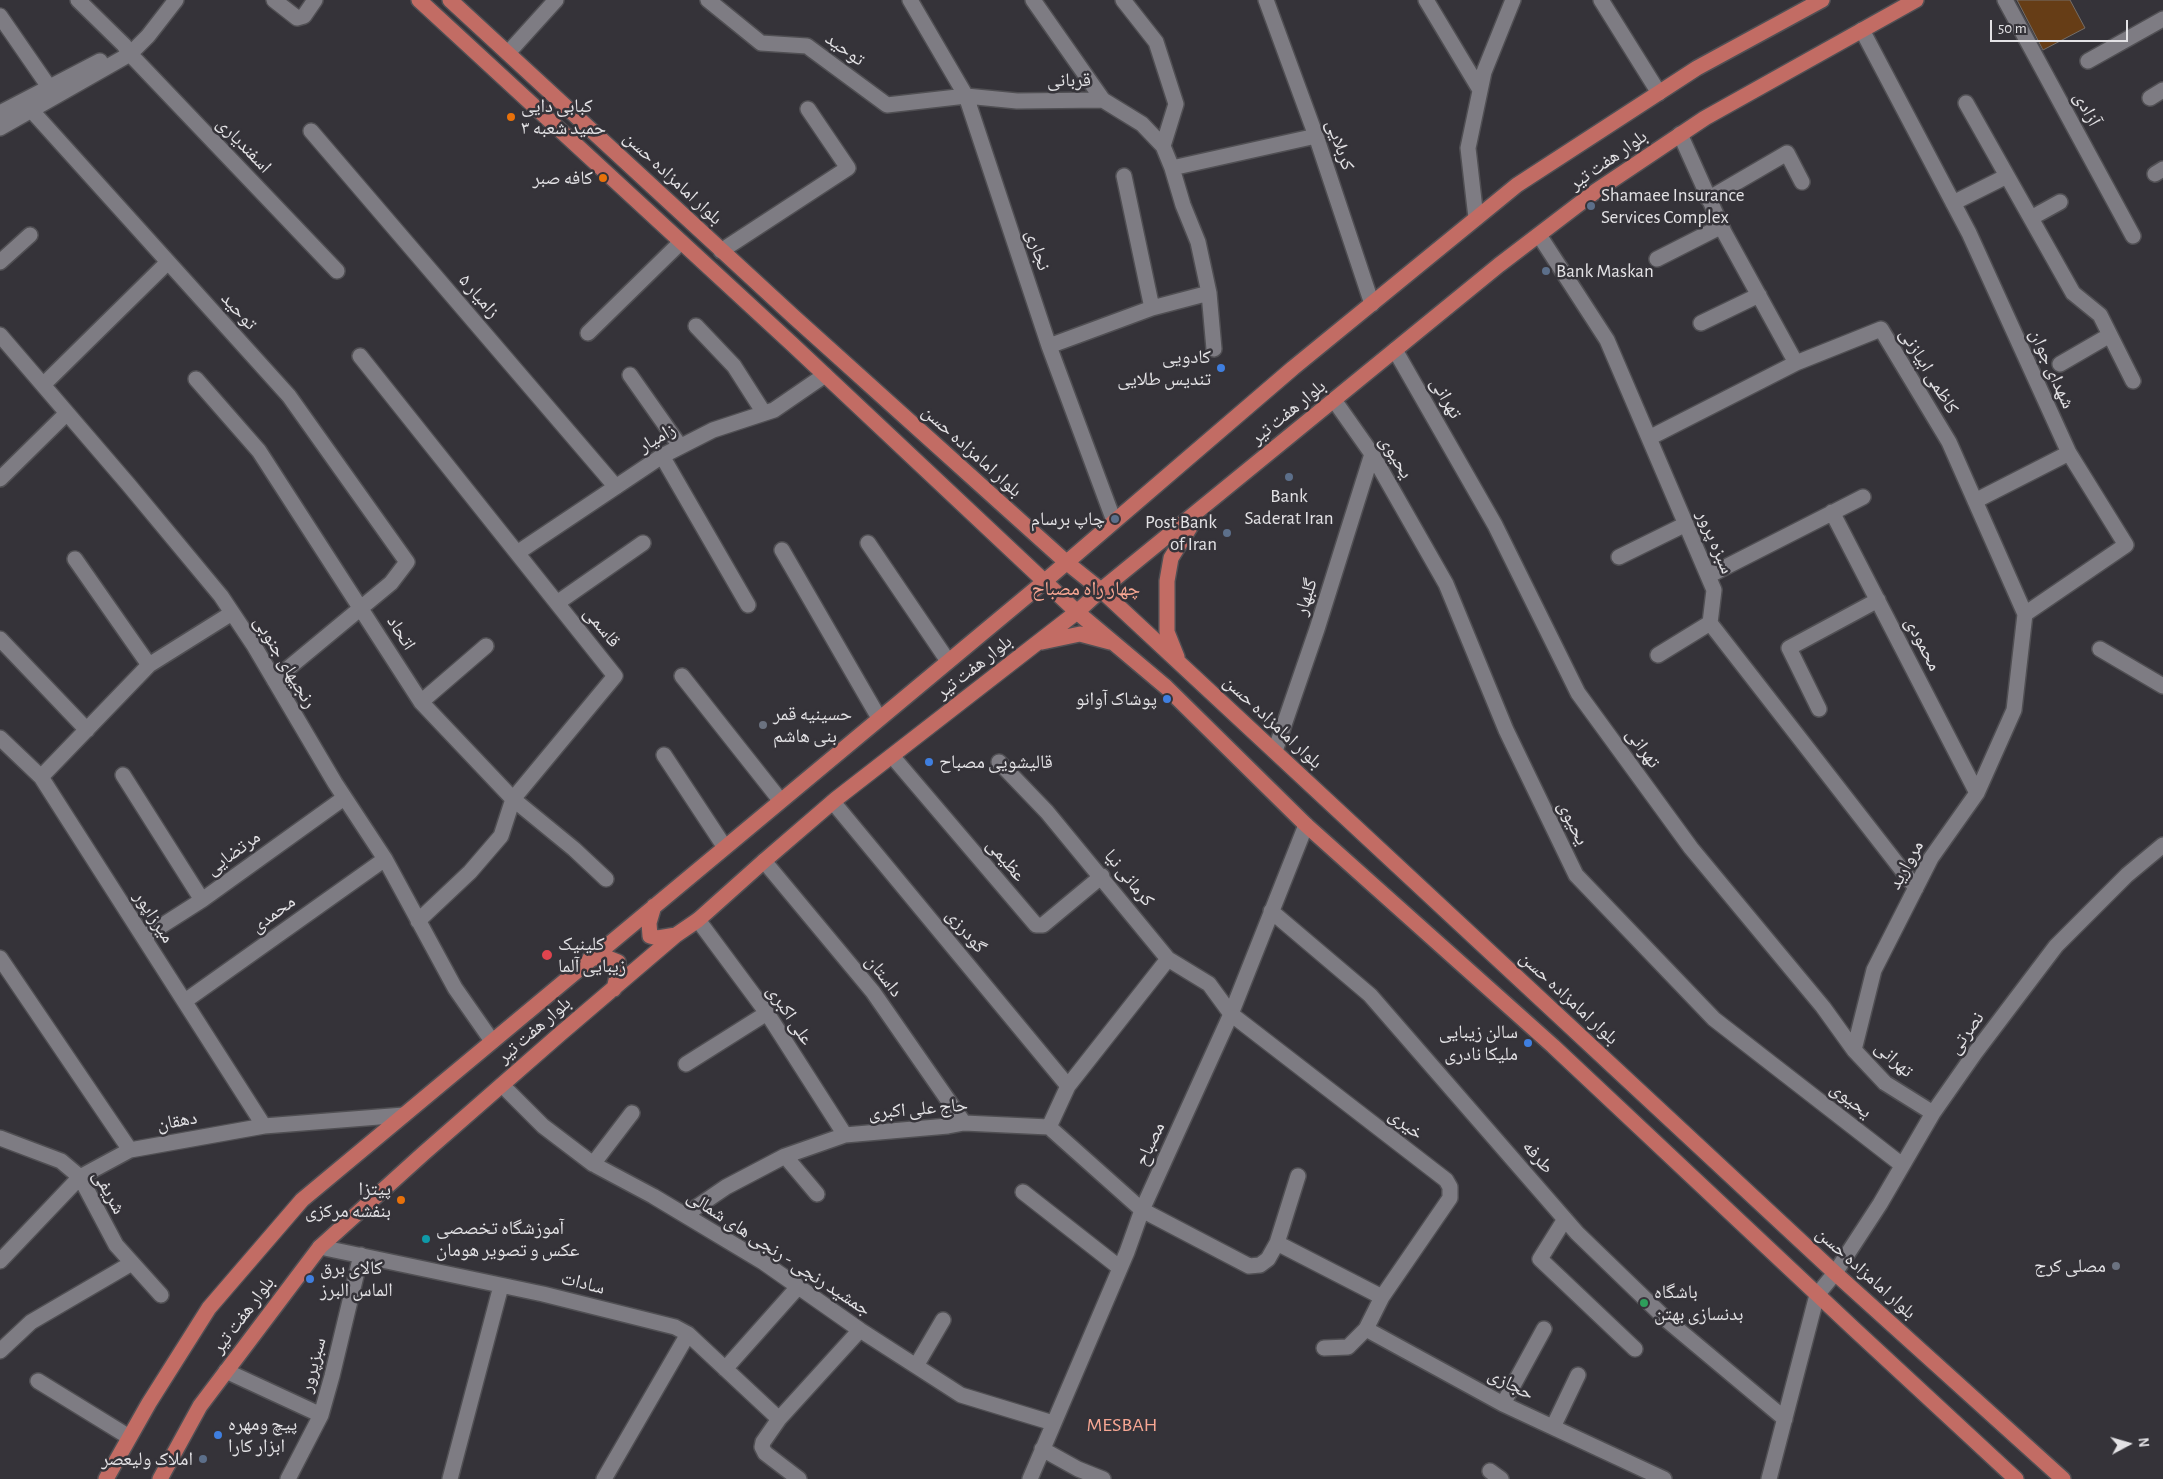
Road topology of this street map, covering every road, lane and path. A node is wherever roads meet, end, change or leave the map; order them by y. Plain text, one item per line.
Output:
1 (78, 0) edge
2 (163, 0) edge
3 (176, 0) edge
4 (274, 0) edge
5 (314, 0) edge
6 (419, 0) edge
7 (450, 0) edge
8 (556, 0) edge
9 (708, 0) edge
10 (910, 0) edge
11 (1033, 0) edge
12 (1123, 0) edge
13 (1266, 0) edge
14 (1426, 0) edge
15 (1513, 0) edge
16 (1601, 0) edge
17 (1822, 0) edge
18 (1916, 0) edge
19 (2005, 0) edge
20 (1902, 4) edge
21 (0, 16) edge
22 (2163, 19) edge
23 (1862, 30) junction
24 (127, 50) junction
25 (508, 54) junction
26 (2088, 61) dead end
27 (49, 86) junction
28 (1480, 90) junction
29 (1659, 93) junction
30 (966, 96) junction
31 (1103, 100) junction
32 (1966, 103) dead end
33 (28, 106) junction
34 (808, 109) dead end
35 (0, 113) edge
36 (0, 128) edge
37 (311, 131) dead end
38 (1680, 134) junction
39 (1316, 136) junction
40 (1163, 146) junction
41 (1172, 168) junction
42 (1124, 176) dead end
43 (2007, 176) junction
44 (1802, 182) dead end
45 (656, 190) junction
46 (1708, 198) junction
47 (2060, 202) dead end
48 (1953, 203) junction
49 (643, 206) junction
50 (1476, 218) junction
51 (2031, 218) junction
52 (1722, 226) junction
53 (30, 235) dead end
54 (1539, 235) junction
55 (2133, 236) dead end
56 (681, 242) junction
57 (721, 251) junction
58 (1657, 259) dead end
59 (0, 262) edge
60 (168, 262) junction
61 (337, 271) dead end
62 (1208, 293) junction
63 (1758, 295) junction
64 (1372, 304) junction
65 (1152, 308) junction
66 (1701, 323) dead end
67 (696, 326) dead end
68 (588, 333) dead end
69 (0, 335) edge
70 (2110, 335) junction
71 (1049, 346) junction
72 (1214, 348) dead end
73 (1395, 350) junction
74 (360, 356) dead end
75 (1796, 363) junction
76 (2060, 364) dead end
77 (630, 375) dead end
78 (826, 376) junction
79 (196, 379) dead end
80 (2133, 382) dead end
81 (43, 385) junction
82 (1334, 400) junction
83 (67, 413) junction
84 (764, 413) junction
85 (1649, 438) junction
86 (680, 446) junction
87 (2069, 453) junction
88 (1372, 454) junction
89 (662, 456) junction
90 (0, 479) edge
91 (616, 486) junction
92 (1863, 497) dead end
93 (1975, 501) junction
94 (1204, 506) junction
95 (1832, 512) junction
96 (1114, 520) junction
97 (1686, 524) junction
98 (643, 543) dead end
99 (868, 543) dead end
100 (782, 550) dead end
101 (517, 553) junction
102 (1620, 557) dead end
103 (75, 559) dead end
104 (1066, 562) junction
105 (1708, 576) junction
106 (1045, 581) junction
107 (1101, 590) junction
108 (1878, 600) junction
109 (556, 603) junction
110 (748, 605) dead end
111 (361, 608) junction
112 (232, 612) junction
113 (1077, 612) junction
114 (2025, 614) junction
115 (1710, 623) junction
116 (0, 639) edge
117 (1114, 643) junction
118 (1036, 644) junction
119 (486, 646) dead end
120 (2100, 650) dead end
121 (1658, 656) dead end
122 (948, 661) junction
123 (1178, 661) junction
124 (149, 665) junction
125 (682, 676) dead end
126 (274, 680) junction
127 (2163, 686) edge
128 (421, 702) junction
129 (1819, 709) dead end
130 (879, 718) junction
131 (87, 730) junction
132 (0, 738) edge
133 (1275, 751) junction
134 (664, 755) dead end
135 (892, 756) junction
136 (999, 762) dead end
137 (123, 775) dead end
138 (41, 777) junction
139 (1977, 793) junction
140 (344, 798) junction
141 (513, 799) junction
142 (780, 800) junction
143 (833, 802) junction
144 (1306, 825) junction
145 (2163, 845) edge
146 (724, 846) junction
147 (385, 859) junction
148 (764, 861) junction
149 (1102, 876) junction
150 (606, 879) dead end
151 (1916, 888) junction
152 (202, 900) junction
153 (654, 906) junction
154 (1271, 911) junction
155 (698, 920) junction
156 (418, 921) junction
157 (676, 935) junction
158 (144, 937) junction
159 (0, 958) edge
160 (590, 958) junction
161 (1168, 959) junction
162 (614, 989) junction
163 (185, 1001) junction
164 (767, 1013) junction
165 (1231, 1014) junction
166 (492, 1041) junction
167 (1854, 1050) junction
168 (686, 1064) dead end
169 (502, 1085) junction
170 (1068, 1086) junction
171 (632, 1113) dead end
172 (1933, 1113) junction
173 (404, 1115) junction
174 (964, 1123) junction
175 (264, 1126) junction
176 (1049, 1128) junction
177 (845, 1135) junction
178 (0, 1138) edge
179 (130, 1150) junction
180 (785, 1156) junction
181 (593, 1164) junction
182 (1902, 1165) junction
183 (1298, 1176) dead end
184 (80, 1177) junction
185 (1023, 1192) dead end
186 (817, 1194) dead end
187 (1142, 1210) junction
188 (685, 1215) junction
189 (1565, 1219) junction
190 (1277, 1243) junction
191 (320, 1247) junction
192 (361, 1255) junction
193 (0, 1261) edge
194 (132, 1262) junction
195 (1120, 1268) junction
196 (1835, 1273) junction
197 (501, 1286) junction
198 (798, 1287) junction
199 (1817, 1294) junction
200 (161, 1295) dead end
201 (1382, 1297) junction
202 (943, 1320) dead end
203 (1366, 1329) junction
204 (1544, 1329) dead end
205 (860, 1330) junction
206 (688, 1334) junction
207 (1324, 1348) dead end
208 (1635, 1348) dead end
209 (0, 1351) edge
210 (916, 1366) junction
211 (725, 1369) junction
212 (226, 1371) junction
213 (1578, 1374) dead end
214 (38, 1381) dead end
215 (1503, 1404) junction
216 (320, 1415) junction
217 (779, 1419) junction
218 (1785, 1419) junction
219 (1053, 1423) junction
220 (1553, 1426) junction
221 (129, 1438) junction
222 (1042, 1449) junction
223 (106, 1479) edge
224 (160, 1479) edge
225 (288, 1479) edge
226 (450, 1479) edge
227 (604, 1479) edge
228 (799, 1479) edge
229 (1030, 1479) edge
230 (1103, 1479) edge
231 (1664, 1479) edge
232 (1769, 1479) edge
233 (2016, 1479) edge
234 (2063, 1479) edge

1 - 24 street, اسفندیاری
2 - 24 street
3 - 24 street
4 - 5 street
6 - 49 main road
7 - 25 main road, بلوار امامزاده حسن
8 - 25 street
9 - 30 street, توحید
10 - 30 street, نجاری
11 - 31 street
12 - 40 street
13 - 39 street, کربلایی
14 - 28 street
15 - 28 street
16 - 29 street
17 - 29 main road, بلوار هفت تیر
18 - 20 main road, بلوار هفت تیر
19 - 55 street, آزادی
20 - 23 main road, بلوار هفت تیر
21 - 27 street
22 - 26 street
23 - 38 main road, بلوار هفت تیر
23 - 48 street, شهدای جوان
24 - 27 street
24 - 33 street
24 - 61 street, اسفندیاری
25 - 45 main road, بلوار امامزاده حسن
27 - 33 street
28 - 50 street
29 - 50 main road, بلوار هفت تیر
30 - 31 street, قربانی
30 - 71 street, نجاری
31 - 40 street, قربانی
32 - 43 street
33 - 35 street
33 - 36 street
33 - 60 street, توحید
34 - 57 street
37 - 91 street, زامیار ۵
38 - 46 street
38 - 54 main road, بلوار هفت تیر
39 - 41 street
39 - 64 street, کربلایی
40 - 41 street, قربانی
41 - 62 street, قربانی
42 - 65 street
43 - 48 street
43 - 51 street
44 - 46 street
45 - 49 main road
45 - 57 main road, بلوار امامزاده حسن
46 - 52 street
47 - 51 street
48 - 87 street, شهدای جوان
49 - 56 main road
50 - 64 main road, بلوار هفت تیر
51 - 70 street
52 - 58 street
52 - 63 street
53 - 59 street
54 - 73 main road, بلوار هفت تیر
54 - 85 street, سبزه پرور
56 - 68 street
56 - 78 main road
57 - 104 main road, بلوار امامزاده حسن
60 - 81 street
60 - 111 street, توحید
62 - 65 street
62 - 72 street, قربانی
63 - 66 street
63 - 75 street
64 - 96 main road, بلوار هفت تیر
65 - 71 street
67 - 84 street
69 - 81 street, رنجیهای جنوبی
70 - 76 street
70 - 80 street
71 - 96 street, نجاری
73 - 82 main road, بلوار هفت تیر
73 - 167 street, تهرانی
74 - 101 street, قاسمی
75 - 85 street
75 - 93 street, کاظمی ابیازنی
77 - 86 street
78 - 84 street, زامیار
78 - 106 main road
79 - 111 street, اتحاد
81 - 83 street, رنجیهای جنوبی
82 - 88 street, یحیوی
82 - 94 main road, بلوار هفت تیر
83 - 90 street
83 - 112 street, رنجیهای جنوبی
84 - 86 street, زامیار
85 - 97 street, سبزه پرور
86 - 89 street, زامیار
87 - 93 street
87 - 114 street, شهدای جوان
88 - 133 street, گلبهار
88 - 182 street, یحیوی
89 - 91 street, زامیار
89 - 110 street
91 - 101 street, زامیار
92 - 95 street
93 - 114 street, کاظمی ابیازنی
94 - 107 main road, بلوار هفت تیر
94 - 123 main road
95 - 105 street
95 - 108 street, محمودی
96 - 104 main road, بلوار هفت تیر
97 - 102 street
97 - 105 street, سبزه پرور
98 - 109 street
99 - 122 street
100 - 130 street
101 - 109 street, قاسمی
103 - 124 street
104 - 106 main road, بلوار هفت تیر
104 - 107 main road, بلوار امامزاده حسن
105 - 115 street, سبزه پرور
106 - 113 main road
106 - 122 main road, بلوار هفت تیر
107 - 113 main road, بلوار هفت تیر
107 - 123 main road, بلوار امامزاده حسن
108 - 129 street
108 - 139 street, محمودی
109 - 141 street, قاسمی
111 - 126 street
111 - 128 street, اتحاد
112 - 124 street
112 - 126 street, رنجیهای جنوبی
113 - 117 main road
113 - 118 main road, بلوار هفت تیر
114 - 139 street, مروارید
115 - 121 street
115 - 151 street
116 - 131 street
117 - 118 main road
117 - 144 main road
118 - 135 main road, بلوار هفت تیر
119 - 128 street
120 - 127 street
122 - 130 main road, بلوار هفت تیر
123 - 133 main road, بلوار امامزاده حسن
124 - 131 street
125 - 142 street
126 - 140 street, رنجیهای جنوبی
128 - 141 street, اتحاد
130 - 142 main road, بلوار هفت تیر
131 - 138 street
132 - 138 street, میرزاپور
133 - 196 main road, بلوار امامزاده حسن
134 - 146 street
135 - 143 main road, بلوار هفت تیر
135 - 149 street, عظیمی
136 - 149 street, کرمانی نیا
137 - 152 street
138 - 158 street, میرزاپور
139 - 151 street, مروارید
140 - 147 street, رنجیهای جنوبی
140 - 152 street, مرتضایی
141 - 150 street, اتحاد
141 - 156 street, قاسمی
142 - 146 main road, بلوار هفت تیر
143 - 148 main road, بلوار هفت تیر
143 - 170 street, گودرزی
144 - 154 street, مصباح
144 - 199 main road
145 - 172 street, نصرتی
146 - 153 main road, بلوار هفت تیر
147 - 156 street, رنجیهای جنوبی
147 - 163 street, محمدی
148 - 155 main road, بلوار هفت تیر
148 - 174 street, داستان
149 - 161 street, کرمانی نیا
151 - 167 street, مروارید
152 - 158 street, مرتضایی
153 - 157 main road
153 - 160 main road, بلوار هفت تیر
154 - 165 street, مصباح
154 - 189 street, طرفه
155 - 157 main road, بلوار هفت تیر
155 - 164 street, علی اکبری
156 - 166 street, رنجیهای جنوبی
157 - 162 main road, بلوار هفت تیر
158 - 163 street, میرزاپور
159 - 179 street
160 - 162 main road
160 - 166 main road, بلوار هفت تیر
161 - 165 street, کرمانی نیا
161 - 170 street
162 - 169 main road, بلوار هفت تیر
163 - 175 street, میرزاپور
164 - 168 street
164 - 177 street, علی اکبری
165 - 187 street, مصباح
165 - 201 street, خیری
166 - 173 main road, بلوار هفت تیر
167 - 172 street, تهرانی
169 - 181 street, جمشید رنجی - رنجی های شمالی
169 - 191 main road, بلوار هفت تیر
170 - 176 street
171 - 181 street
172 - 182 street, نصرتی
173 - 175 street, دهقان
173 - 221 main road, بلوار هفت تیر
174 - 176 street, حاج علی اکبری
174 - 177 street, حاج علی اکبری
175 - 179 street, دهقان
176 - 187 street
177 - 180 street, حاج علی اکبری
178 - 184 street, شریفی
179 - 184 street, دهقان
180 - 186 street
180 - 188 street, حاج علی اکبری
181 - 188 street, جمشید رنجی - رنجی های شمالی
182 - 196 street, نصرتی
183 - 190 street
184 - 193 street, دهقان
184 - 194 street, شریفی
185 - 195 street
187 - 190 street
187 - 195 street, مصباح
188 - 198 street, جمشید رنجی - رنجی های شمالی
189 - 208 street
189 - 218 street, طرفه
190 - 201 street
191 - 192 street, سادات
191 - 212 main road, بلوار هفت تیر
192 - 197 street, سادات
192 - 216 street, سبزپرور
194 - 200 street, شریفی
194 - 209 street
195 - 219 street, مصباح
196 - 199 street, نصرتی
196 - 234 main road, بلوار امامزاده حسن
197 - 206 street, سادات
197 - 226 street
198 - 205 street, جمشید رنجی - رنجی های شمالی
198 - 211 street
199 - 218 street
199 - 233 main road
201 - 203 street
202 - 210 street
203 - 207 street
203 - 215 street, حجازی
204 - 215 street
205 - 210 street, جمشید رنجی - رنجی های شمالی
205 - 217 street
206 - 211 street
206 - 227 street
210 - 219 street, جمشید رنجی - رنجی های شمالی
211 - 217 street
212 - 216 street
212 - 224 main road, بلوار هفت تیر
213 - 220 street
214 - 221 street
215 - 220 street, حجازی
216 - 225 street, سبزپرور
217 - 228 street
218 - 232 street
219 - 222 street, مصباح
220 - 231 street, حجازی
221 - 223 main road, بلوار هفت تیر
222 - 229 street, مصباح
222 - 230 street

